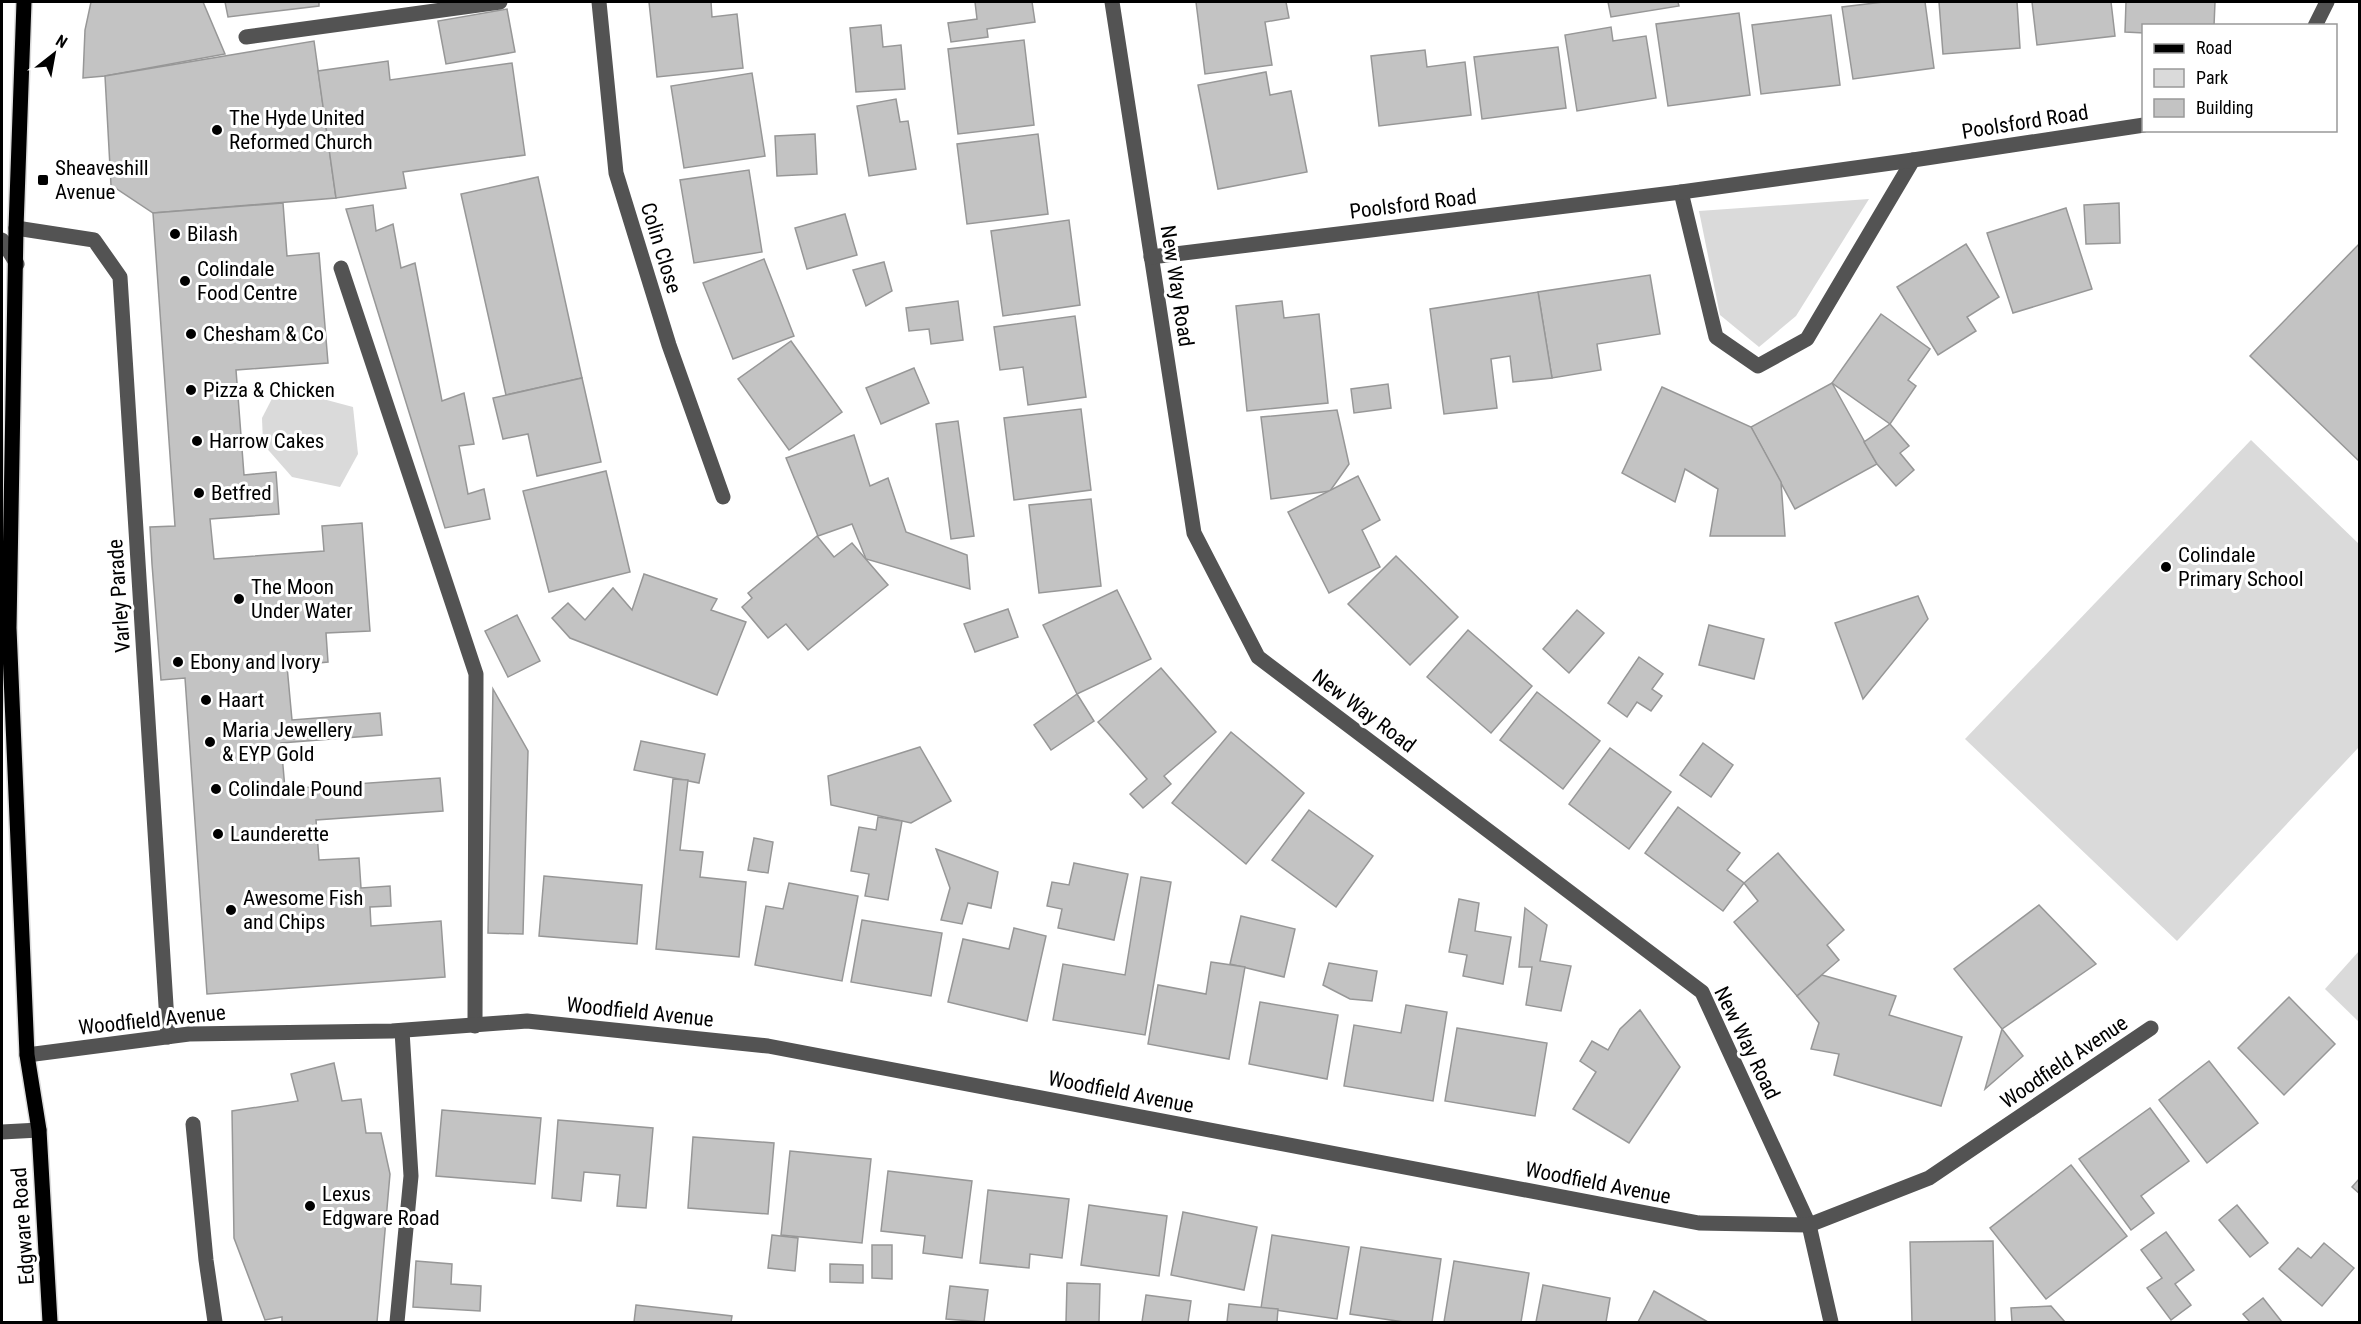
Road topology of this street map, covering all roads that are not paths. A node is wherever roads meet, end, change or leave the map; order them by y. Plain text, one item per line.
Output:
1 (24, 2) edge
2 (500, 2) edge
3 (599, 2) edge
4 (1112, 2) edge
5 (2327, 2) edge
6 (2316, 24) edge
7 (246, 37) dead end
8 (2142, 125) edge
9 (1913, 160) junction
10 (1681, 192) junction
11 (16, 228) junction
12 (2, 240) edge
13 (1151, 257) junction
14 (17, 264) junction
15 (341, 268) dead end
16 (723, 497) dead end
17 (475, 1026) junction
18 (2151, 1028) dead end
19 (402, 1031) junction
20 (168, 1037) junction
21 (27, 1055) junction
22 (193, 1124) dead end
23 (39, 1130) junction
24 (2, 1132) edge
25 (1809, 1225) junction
26 (51, 1323) edge
27 (215, 1323) edge
28 (397, 1323) edge
29 (1831, 1323) edge

1 - 11 main road, Edgware Road
2 - 7 street
3 - 16 street, Colin Close
4 - 13 street, New Way Road
5 - 6 street
8 - 9 street, Poolsford Road
9 - 10 street, Poolsford Road
9 - 10 street
10 - 13 street, Poolsford Road
11 - 14 main road, Edgware Road
11 - 20 street, Varley Parade
12 - 14 street
13 - 25 street, New Way Road
14 - 21 main road, Edgware Road
15 - 17 street
17 - 19 street, Woodfield Avenue
17 - 25 street, Woodfield Avenue
18 - 25 street, Woodfield Avenue
19 - 20 street, Woodfield Avenue
19 - 28 street
20 - 21 street, Woodfield Avenue
21 - 23 main road, Edgware Road
22 - 27 street
23 - 24 street
23 - 26 main road, Edgware Road
25 - 29 street, New Way Road

